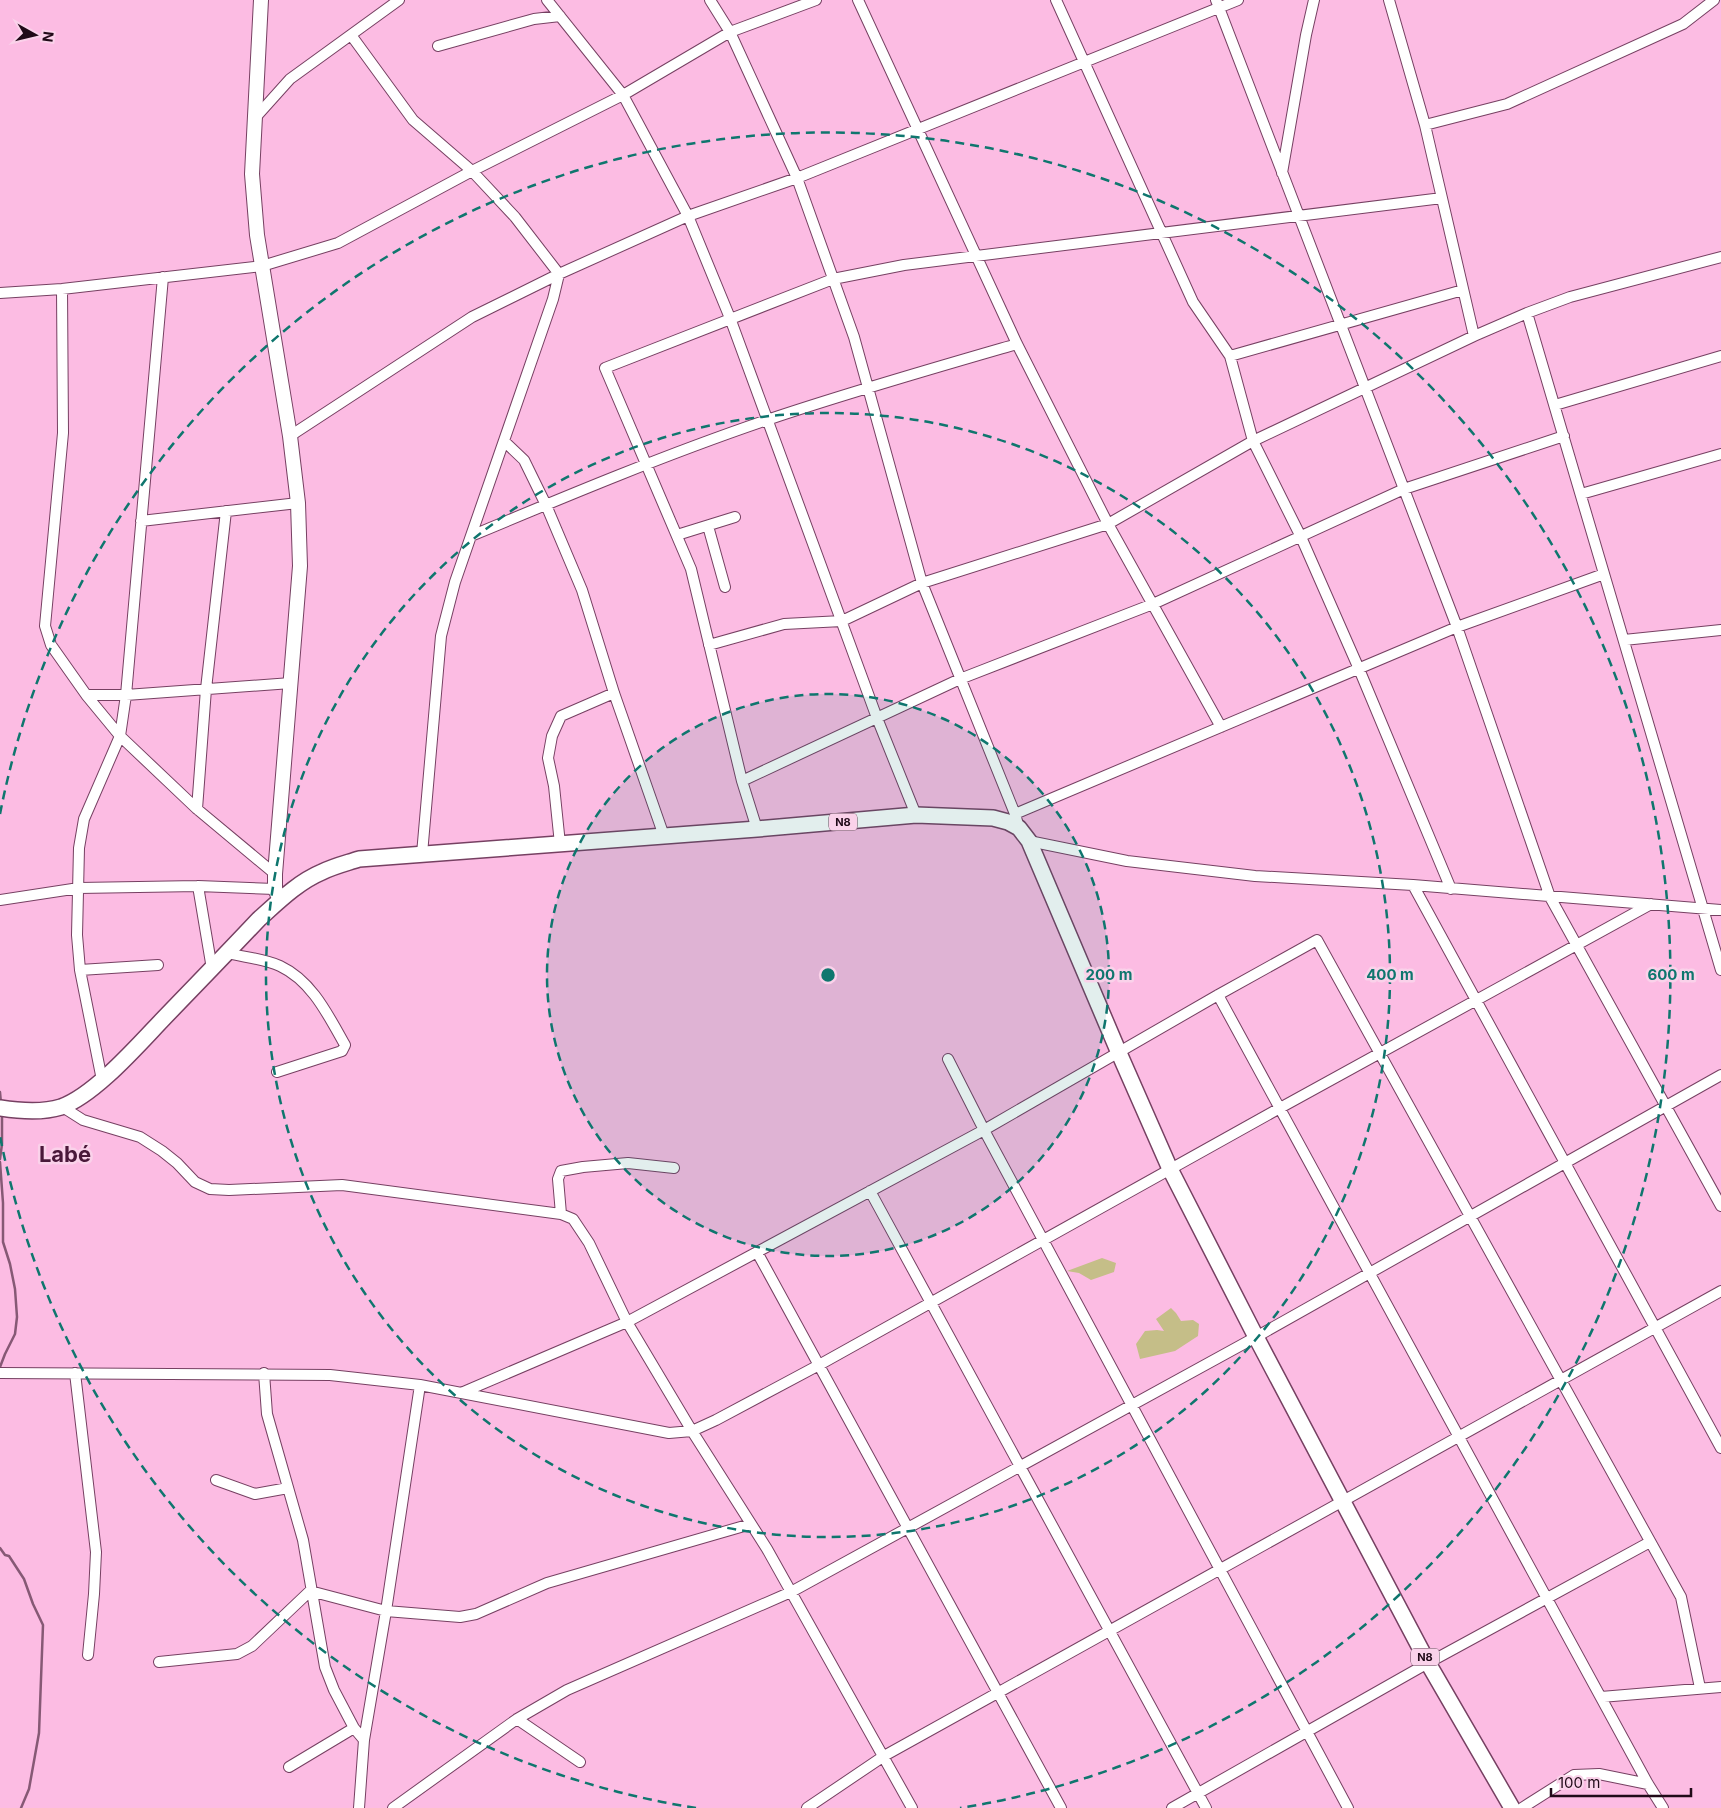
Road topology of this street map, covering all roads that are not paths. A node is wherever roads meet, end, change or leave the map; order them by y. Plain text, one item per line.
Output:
1 (261, 0) edge
2 (399, 0) edge
3 (547, 0) edge
4 (710, 0) edge
5 (816, 0) edge
6 (858, 0) edge
7 (1056, 0) edge
8 (1238, 0) edge
9 (1314, 0) edge
10 (1389, 0) edge
11 (1714, 0) edge
12 (1218, 4) edge
13 (560, 16) junction
14 (730, 32) junction
15 (351, 35) junction
16 (438, 46) dead end
17 (1084, 64) junction
18 (623, 95) junction
19 (255, 118) junction
20 (1425, 125) junction
21 (918, 130) junction
22 (472, 171) junction
23 (1282, 174) junction
24 (797, 178) junction
25 (1442, 198) junction
26 (688, 216) junction
27 (1298, 216) junction
28 (1162, 233) junction
29 (976, 256) junction
30 (1721, 257) edge
31 (262, 266) junction
32 (558, 274) junction
33 (163, 277) junction
34 (833, 279) junction
35 (62, 289) junction
36 (1463, 290) junction
37 (0, 293) edge
38 (1527, 313) junction
39 (730, 318) junction
40 (1341, 326) junction
41 (1474, 336) junction
42 (1017, 344) junction
43 (1230, 356) junction
44 (1721, 356) edge
45 (868, 388) junction
46 (1365, 388) junction
47 (1555, 405) junction
48 (768, 420) junction
49 (290, 436) junction
50 (1564, 436) junction
51 (1253, 440) junction
52 (504, 441) junction
53 (1721, 454) edge
54 (646, 464) junction
55 (1404, 489) junction
56 (1581, 494) junction
57 (298, 503) junction
58 (546, 505) junction
59 (226, 511) junction
60 (735, 517) dead end
61 (141, 521) junction
62 (1108, 524) junction
63 (708, 526) junction
64 (676, 535) junction
65 (471, 536) junction
66 (1301, 536) junction
67 (1604, 574) junction
68 (922, 584) junction
69 (726, 587) dead end
70 (1153, 604) junction
71 (842, 621) junction
72 (1457, 627) junction
73 (1721, 630) edge
74 (1624, 640) junction
75 (709, 645) junction
76 (1359, 669) junction
77 (960, 679) junction
78 (291, 683) junction
79 (206, 690) junction
80 (614, 693) junction
81 (86, 695) junction
82 (126, 695) junction
83 (878, 718) junction
84 (1221, 727) junction
85 (120, 736) junction
86 (742, 781) junction
87 (197, 809) junction
88 (916, 816) junction
89 (1017, 821) junction
90 (757, 830) junction
91 (664, 836) junction
92 (1029, 841) junction
93 (560, 844) junction
94 (422, 854) junction
95 (275, 874) junction
96 (198, 886) junction
97 (1413, 886) junction
98 (79, 888) junction
99 (1451, 889) junction
100 (278, 894) junction
101 (1550, 897) junction
102 (0, 900) edge
103 (1651, 904) junction
104 (1703, 908) junction
105 (1721, 910) edge
106 (1575, 945) junction
107 (227, 953) junction
108 (158, 964) dead end
109 (212, 969) junction
110 (80, 970) junction
111 (1721, 970) edge
112 (1218, 995) junction
113 (1476, 1000) junction
114 (1119, 1053) junction
115 (1380, 1053) junction
116 (948, 1059) dead end
117 (278, 1072) dead end
118 (1721, 1074) edge
119 (102, 1080) junction
120 (61, 1106) junction
121 (1665, 1106) junction
122 (1280, 1108) junction
123 (6, 1109) edge
124 (984, 1130) junction
125 (1565, 1162) junction
126 (674, 1168) dead end
127 (1170, 1169) junction
128 (870, 1191) junction
129 (1721, 1206) edge
130 (561, 1214) junction
131 (1470, 1216) junction
132 (1044, 1240) junction
133 (757, 1252) junction
134 (1369, 1273) junction
135 (1721, 1291) edge
136 (931, 1302) junction
137 (627, 1322) junction
138 (1655, 1328) junction
139 (1256, 1337) junction
140 (819, 1365) junction
141 (3, 1373) edge
142 (75, 1373) junction
143 (264, 1373) junction
144 (1561, 1380) junction
145 (420, 1384) junction
146 (461, 1393) junction
147 (1132, 1405) junction
148 (692, 1431) junction
149 (1459, 1436) junction
150 (1721, 1448) edge
151 (1020, 1466) junction
152 (216, 1480) dead end
153 (288, 1488) junction
154 (1342, 1502) junction
155 (751, 1524) junction
156 (908, 1528) junction
157 (1650, 1542) junction
158 (1219, 1569) junction
159 (310, 1591) junction
160 (791, 1592) junction
161 (1547, 1598) junction
162 (386, 1611) junction
163 (1109, 1630) junction
164 (88, 1655) dead end
165 (159, 1662) dead end
166 (1428, 1663) junction
167 (1721, 1687) edge
168 (1700, 1688) junction
169 (998, 1693) junction
170 (1601, 1698) junction
171 (517, 1719) junction
172 (354, 1728) junction
173 (1306, 1732) junction
174 (364, 1740) junction
175 (884, 1756) junction
176 (580, 1762) dead end
177 (289, 1767) dead end
178 (1648, 1784) junction
179 (1198, 1793) junction
180 (358, 1808) edge
181 (393, 1808) edge
182 (807, 1808) edge
183 (912, 1808) edge
184 (1061, 1808) edge
185 (1172, 1808) edge
186 (1206, 1808) edge
187 (1348, 1808) edge
188 (1512, 1808) edge
189 (1522, 1808) edge
190 (1663, 1808) edge

1 - 19 street
2 - 15 street
3 - 13 street
4 - 14 street
5 - 14 street
6 - 21 street
7 - 17 street
8 - 12 street
9 - 23 street
10 - 20 street
11 - 20 street
12 - 17 street
12 - 23 street
13 - 16 street
13 - 18 street
14 - 18 street
14 - 24 street
15 - 19 street
15 - 22 street
17 - 21 street
17 - 28 street
18 - 22 street
18 - 26 street
19 - 31 street
20 - 25 street
21 - 24 street
21 - 29 street
22 - 31 street
22 - 32 street
23 - 27 street
24 - 26 street
24 - 34 street
25 - 27 street
25 - 36 street
26 - 32 street
26 - 39 street
27 - 28 street
27 - 40 street
28 - 29 street
28 - 43 street
29 - 34 street
29 - 42 street
30 - 38 street
31 - 33 street
31 - 49 street
32 - 49 street
32 - 52 street
33 - 35 street
33 - 61 street
34 - 39 street
34 - 45 street
35 - 37 street
35 - 81 street
36 - 40 street
36 - 41 street
38 - 41 street
38 - 47 street
39 - 48 street
39 - 54 street
40 - 43 street
40 - 46 street
41 - 46 street
42 - 45 street
42 - 62 street
43 - 51 street
44 - 47 street
45 - 48 street
45 - 68 street
46 - 51 street
46 - 55 street
47 - 50 street
48 - 54 street
48 - 71 street
49 - 57 street
50 - 55 street
50 - 56 street
51 - 62 street
51 - 66 street
52 - 58 street
52 - 65 street
53 - 56 street
54 - 58 street
54 - 64 street
55 - 66 street
55 - 72 street
56 - 67 street
57 - 59 street
57 - 78 street
58 - 65 street
58 - 80 street
59 - 61 street
59 - 79 street
60 - 63 street
61 - 82 street
62 - 68 street
62 - 70 street
63 - 64 street
63 - 69 street
64 - 75 street
65 - 94 street
66 - 70 street
66 - 76 street
67 - 72 street
67 - 74 street
68 - 71 street
68 - 77 street
70 - 77 street
70 - 84 street
71 - 75 street
71 - 83 street
72 - 76 street
72 - 101 street
73 - 74 street
74 - 104 street
75 - 86 street
76 - 84 street
76 - 99 street
77 - 83 street
77 - 89 street
78 - 79 street
78 - 95 street
79 - 82 street
79 - 87 street
80 - 91 street
80 - 93 street
81 - 82 street
81 - 85 street
82 - 85 street
83 - 86 street
83 - 88 street
84 - 89 street
85 - 87 street
85 - 98 street
86 - 90 street
87 - 95 street
88 - 89 main road, N8
88 - 90 main road, N8
89 - 92 main road, N8
90 - 91 main road, N8
91 - 93 main road, N8
92 - 97 street
92 - 114 main road, N8
93 - 94 main road, N8
94 - 100 main road, N8
95 - 100 street
96 - 98 street
96 - 100 street
96 - 109 street
97 - 99 street
97 - 113 street
98 - 102 street
98 - 110 street
99 - 101 street
100 - 107 main road, N8
101 - 103 street
101 - 106 street
103 - 104 street
103 - 106 street
104 - 105 street
104 - 111 street
106 - 113 street
106 - 121 street
107 - 109 main road, N8
107 - 117 street
108 - 110 street
109 - 119 main road, N8
110 - 119 street
112 - 114 street
112 - 115 street
112 - 122 street
113 - 115 street
113 - 125 street
114 - 124 street
114 - 127 main road, N8
115 - 122 street
115 - 131 street
116 - 124 street
118 - 121 street
119 - 120 main road, N8
120 - 123 main road, N8
120 - 130 street
121 - 125 street
121 - 129 street
122 - 127 street
122 - 134 street
124 - 128 street
124 - 132 street
125 - 131 street
125 - 138 street
126 - 130 street
127 - 132 street
127 - 139 main road, N8
128 - 133 street
128 - 136 street
130 - 137 street
131 - 134 street
131 - 144 street
132 - 136 street
132 - 147 street
133 - 137 street
133 - 140 street
134 - 139 street
134 - 149 street
135 - 138 street
136 - 140 street
136 - 151 street
137 - 146 street
137 - 148 street
138 - 144 street
138 - 150 street
139 - 147 street
139 - 154 main road, N8
140 - 148 street
140 - 156 street
141 - 142 street
142 - 143 street
142 - 164 street
143 - 145 street
143 - 153 street
144 - 149 street
144 - 157 street
145 - 146 street
145 - 162 street
146 - 148 street
147 - 151 street
147 - 158 street
148 - 155 street
149 - 154 street
149 - 161 street
151 - 156 street
151 - 163 street
152 - 153 street
153 - 159 street
154 - 158 street
154 - 166 main road, N8
155 - 160 street
155 - 162 street
156 - 160 street
156 - 169 street
157 - 161 street
157 - 168 street
158 - 163 street
158 - 173 street
159 - 162 street
159 - 165 street
159 - 172 street
160 - 171 street
160 - 175 street
161 - 166 street
161 - 170 street
162 - 174 street
163 - 169 street
163 - 179 street
166 - 173 street
166 - 188 main road, N8
167 - 168 street
168 - 170 street
169 - 175 street
169 - 184 street
170 - 178 street
171 - 176 street
171 - 181 street
172 - 174 street
172 - 177 street
173 - 179 street
173 - 187 street
174 - 180 street
175 - 182 street
175 - 183 street
178 - 189 street
178 - 190 street
179 - 185 street
179 - 186 street

